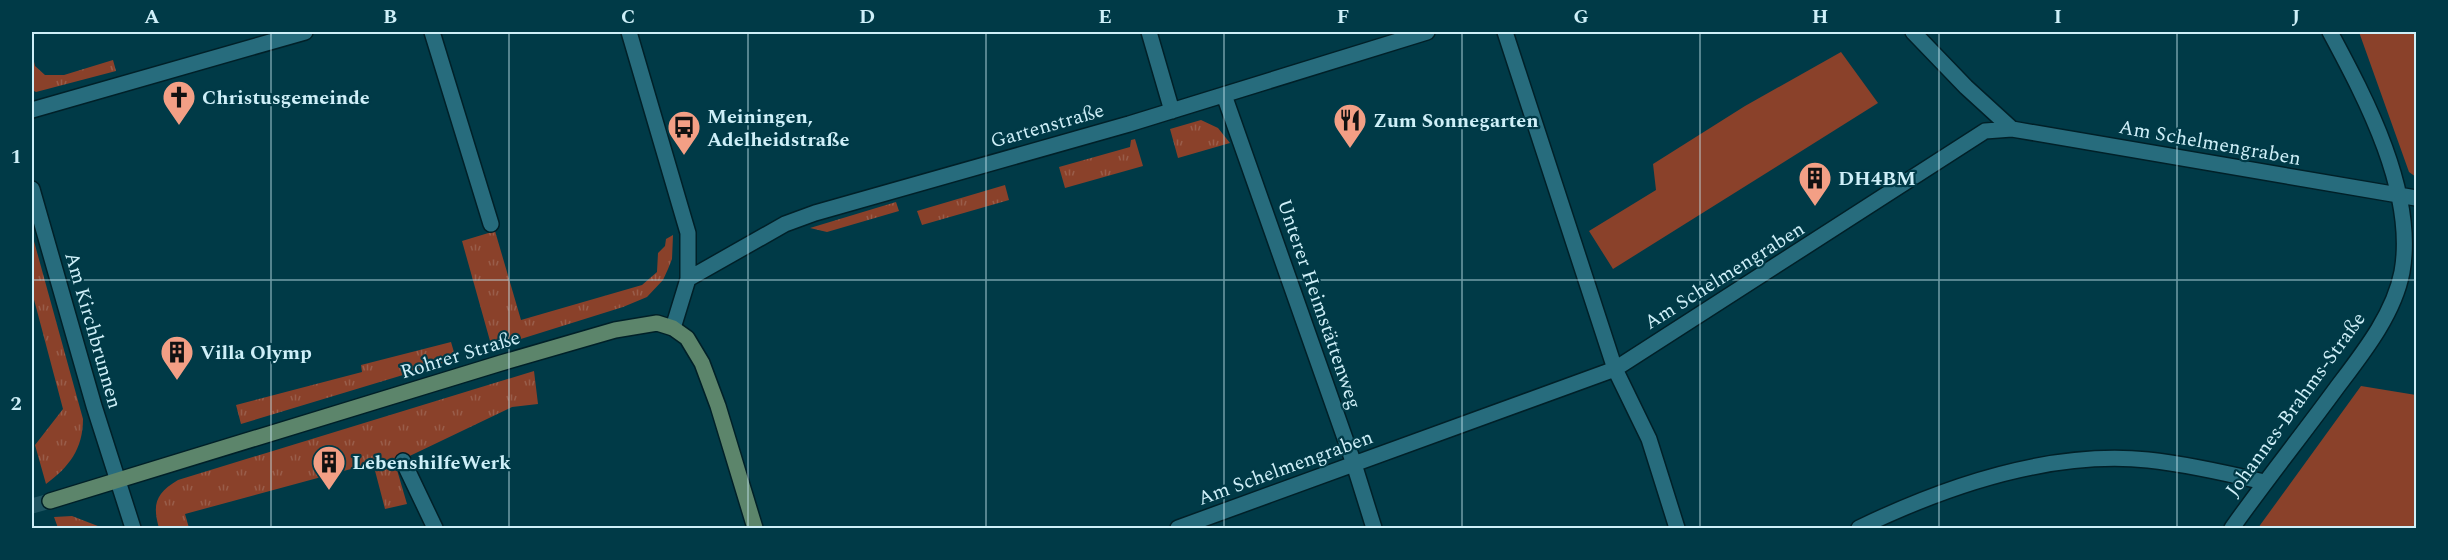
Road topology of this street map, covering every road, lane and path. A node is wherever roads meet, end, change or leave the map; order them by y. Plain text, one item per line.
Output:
1 (305, 32) edge
2 (432, 32) edge
3 (628, 32) edge
4 (1149, 32) edge
5 (1427, 32) edge
6 (1505, 32) edge
7 (1913, 32) edge
8 (2330, 32) edge
9 (1224, 95) junction
10 (32, 110) edge
11 (1172, 111) junction
12 (2012, 129) junction
13 (32, 189) edge
14 (2398, 195) junction
15 (2416, 198) edge
16 (491, 224) dead end
17 (688, 279) junction
18 (673, 328) junction
19 (1615, 369) junction
20 (404, 461) dead end
21 (1354, 464) junction
22 (117, 482) junction
23 (2264, 482) junction
24 (50, 501) tunnel mouth
25 (133, 528) edge
26 (435, 528) edge
27 (755, 528) edge
28 (1178, 528) edge
29 (1374, 528) edge
30 (1677, 528) edge
31 (1859, 528) edge
32 (2232, 528) edge

1 - 10 street
2 - 16 street
3 - 17 street
4 - 11 street
5 - 9 street, Gartenstraße
6 - 19 street
7 - 12 street
8 - 14 street, Johannes-Brahms-Straße
9 - 11 street, Gartenstraße
9 - 21 street, Unterer Heimstättenweg
11 - 17 street, Gartenstraße
12 - 14 street, Am Schelmengraben
12 - 19 street, Am Schelmengraben
13 - 22 street, Am Kirchbrunnen
14 - 15 street, Am Schelmengraben
14 - 23 street, Johannes-Brahms-Straße
17 - 18 street
18 - 22 main road, Rohrer Straße
18 - 27 main road
19 - 21 street, Am Schelmengraben
19 - 30 street
20 - 26 street
21 - 28 street, Am Schelmengraben
21 - 29 street, Unterer Heimstättenweg
22 - 24 main road, Rohrer Straße
22 - 25 street, Am Kirchbrunnen
23 - 31 street
23 - 32 street, Johannes-Brahms-Straße

